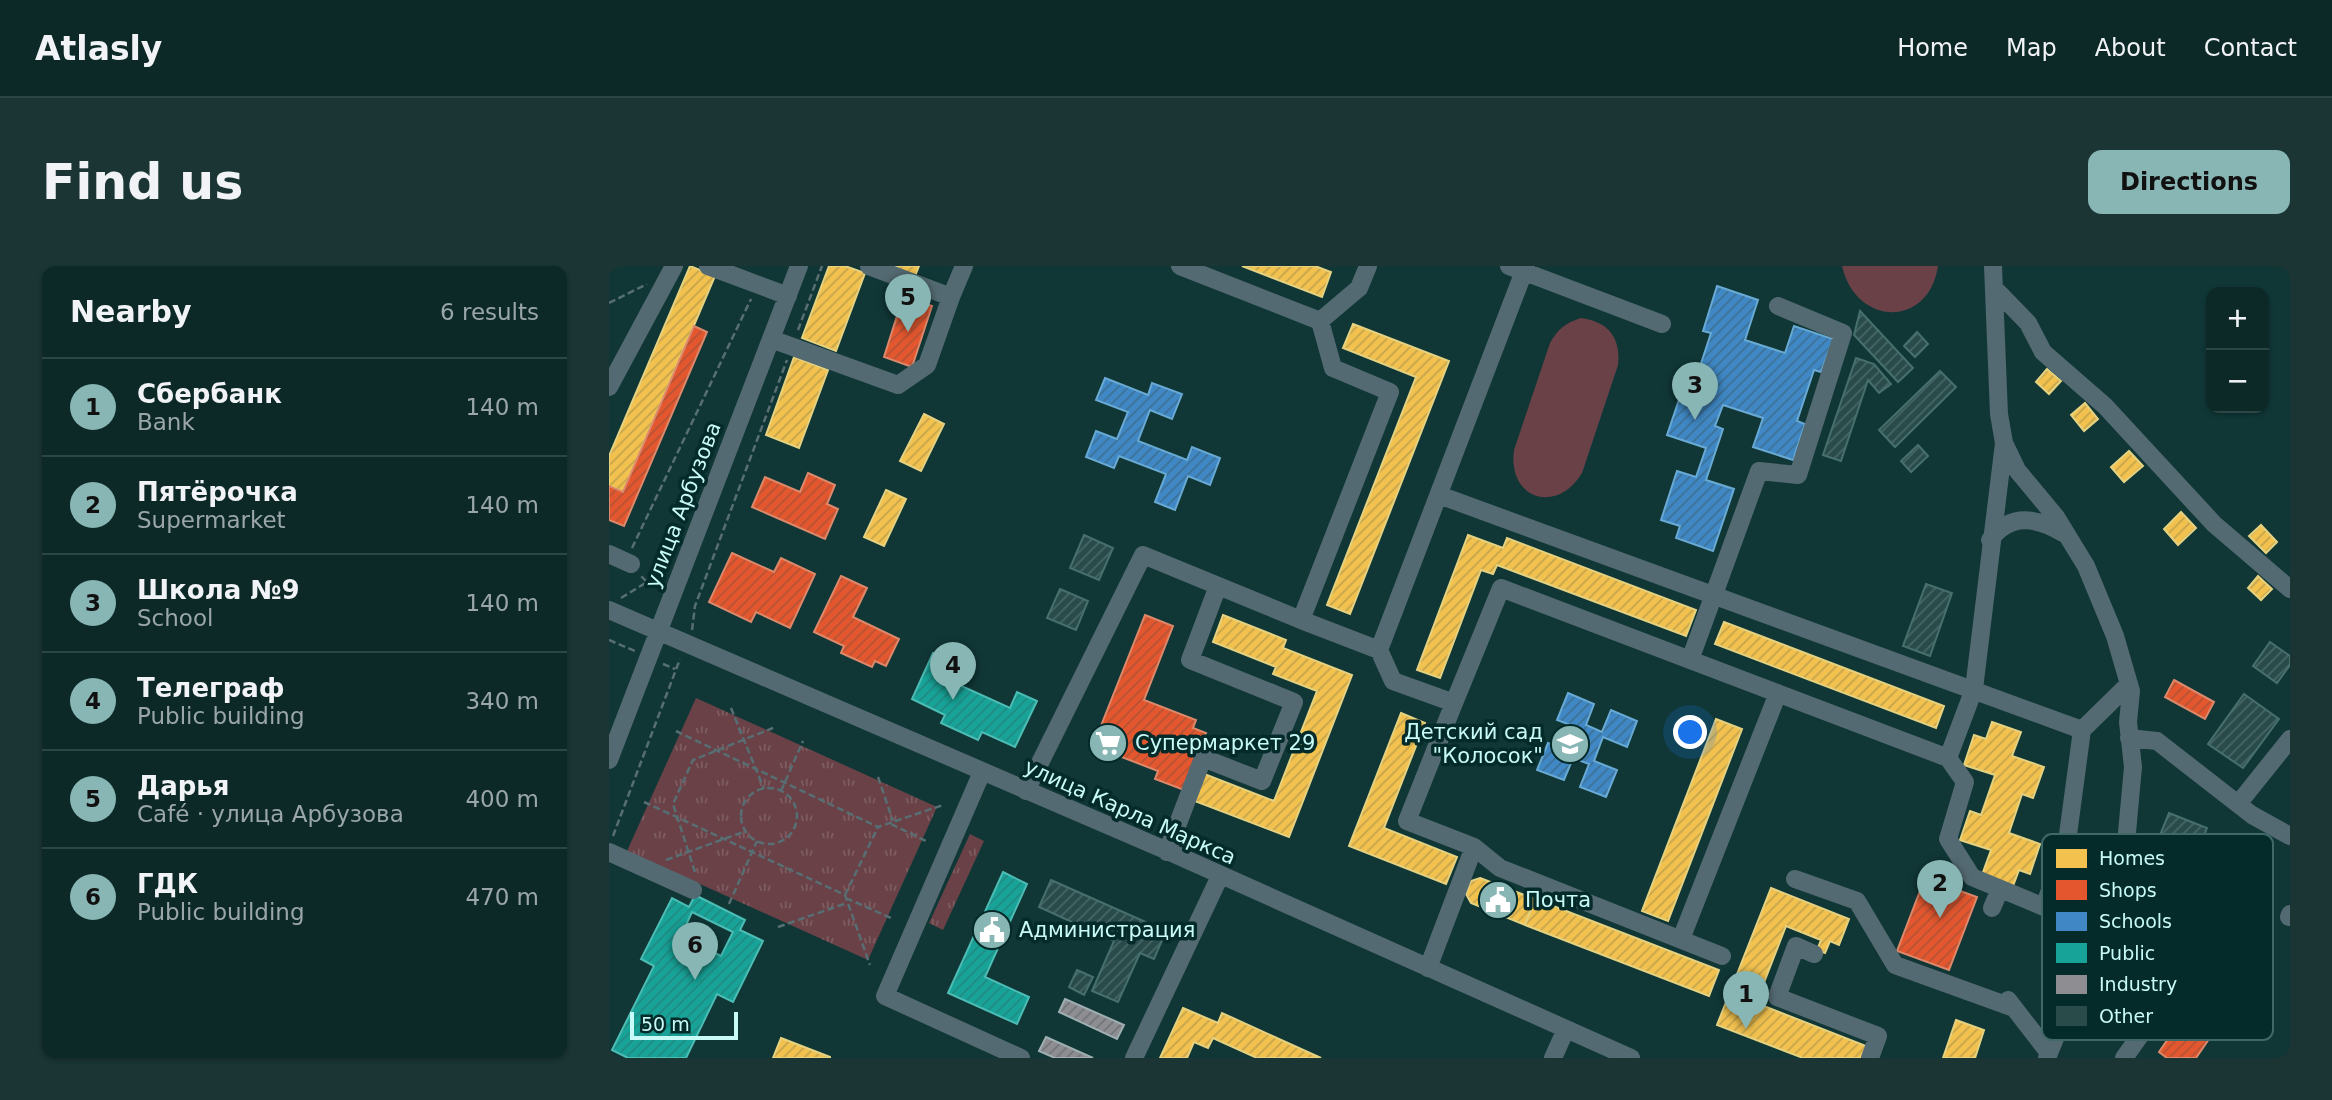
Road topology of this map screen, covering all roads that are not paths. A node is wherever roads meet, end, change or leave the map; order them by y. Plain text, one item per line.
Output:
1 (708, 266) edge
2 (799, 266) edge
3 (869, 266) edge
4 (964, 266) edge
5 (1180, 266) edge
6 (1369, 266) edge
7 (1993, 266) edge
8 (673, 268) edge
9 (1520, 268) edge
10 (1544, 273) edge
11 (1994, 288) junction
12 (788, 296) junction
13 (951, 297) junction
14 (1778, 306) dead end
15 (1320, 321) junction
16 (1662, 324) dead end
17 (771, 339) junction
18 (609, 387) edge
19 (2004, 443) junction
20 (2032, 488) junction
21 (1439, 495) junction
22 (2027, 519) junction
23 (2067, 535) junction
24 (1990, 540) junction
25 (609, 554) edge
26 (631, 564) road end
27 (1218, 586) junction
28 (2290, 589) edge
29 (1714, 594) junction
30 (613, 611) edge
31 (1301, 620) junction
32 (659, 631) junction
33 (1379, 650) junction
34 (1690, 660) junction
35 (2129, 684) junction
36 (1974, 688) junction
37 (1778, 693) junction
38 (1454, 703) junction
39 (2082, 730) junction
40 (2128, 730) junction
41 (2290, 739) edge
42 (1948, 758) junction
43 (609, 760) edge
44 (982, 772) junction
45 (1026, 791) junction
46 (2238, 804) junction
47 (2068, 834) edge
48 (2127, 834) edge
49 (2290, 836) edge
50 (1474, 847) junction
51 (609, 852) edge
52 (1167, 852) junction
53 (1220, 876) junction
54 (1795, 879) dead end
55 (695, 884) road end
56 (2000, 889) junction
57 (2042, 906) edge
58 (1992, 908) dead end
59 (1681, 939) junction
60 (1814, 954) dead end
61 (1722, 956) dead end
62 (1428, 968) junction
63 (2001, 991) dead end
64 (2014, 1008) junction
65 (1566, 1029) junction
66 (2137, 1040) edge
67 (2048, 1055) edge
68 (1021, 1058) edge
69 (1134, 1058) edge
70 (1553, 1058) edge
71 (1631, 1058) edge
72 (1870, 1058) edge
73 (2124, 1058) edge

1 - 12 street
2 - 12 street, улица Арбузова
3 - 13 street
4 - 13 street
5 - 15 street
6 - 15 street
7 - 11 street
8 - 18 street
9 - 10 street
9 - 21 street
10 - 16 street
11 - 19 street
11 - 28 street
12 - 17 street, улица Арбузова
13 - 17 street
14 - 29 street
15 - 31 street
17 - 32 street, улица Арбузова
19 - 20 street
19 - 24 street
20 - 22 street
20 - 23 street
21 - 29 street
21 - 33 street
22 - 23 street
22 - 24 street
23 - 35 street
24 - 36 street
25 - 26 street
27 - 31 street
27 - 45 street
27 - 52 street
29 - 34 street
29 - 36 street
30 - 32 street, улица Карла Маркса
31 - 33 street
32 - 43 street, улица Арбузова
32 - 44 street, улица Карла Маркса
33 - 38 street
34 - 37 street
34 - 38 street
35 - 39 street
35 - 40 street
36 - 39 street
36 - 42 street
37 - 42 street
37 - 59 street
38 - 50 street
39 - 47 street
40 - 46 street
40 - 48 street
41 - 46 street
42 - 56 street
44 - 45 street, улица Карла Маркса
44 - 68 street
45 - 52 street, улица Карла Маркса
46 - 49 street
50 - 59 street
50 - 62 street
51 - 55 street
52 - 53 street, улица Карла Маркса
53 - 62 street, улица Карла Маркса
53 - 69 street
54 - 64 street
56 - 57 street
56 - 58 street
59 - 61 street
60 - 72 street
62 - 65 street, улица Карла Маркса
63 - 64 street
64 - 67 street
65 - 70 street
65 - 71 street, улица Карла Маркса
66 - 73 street

